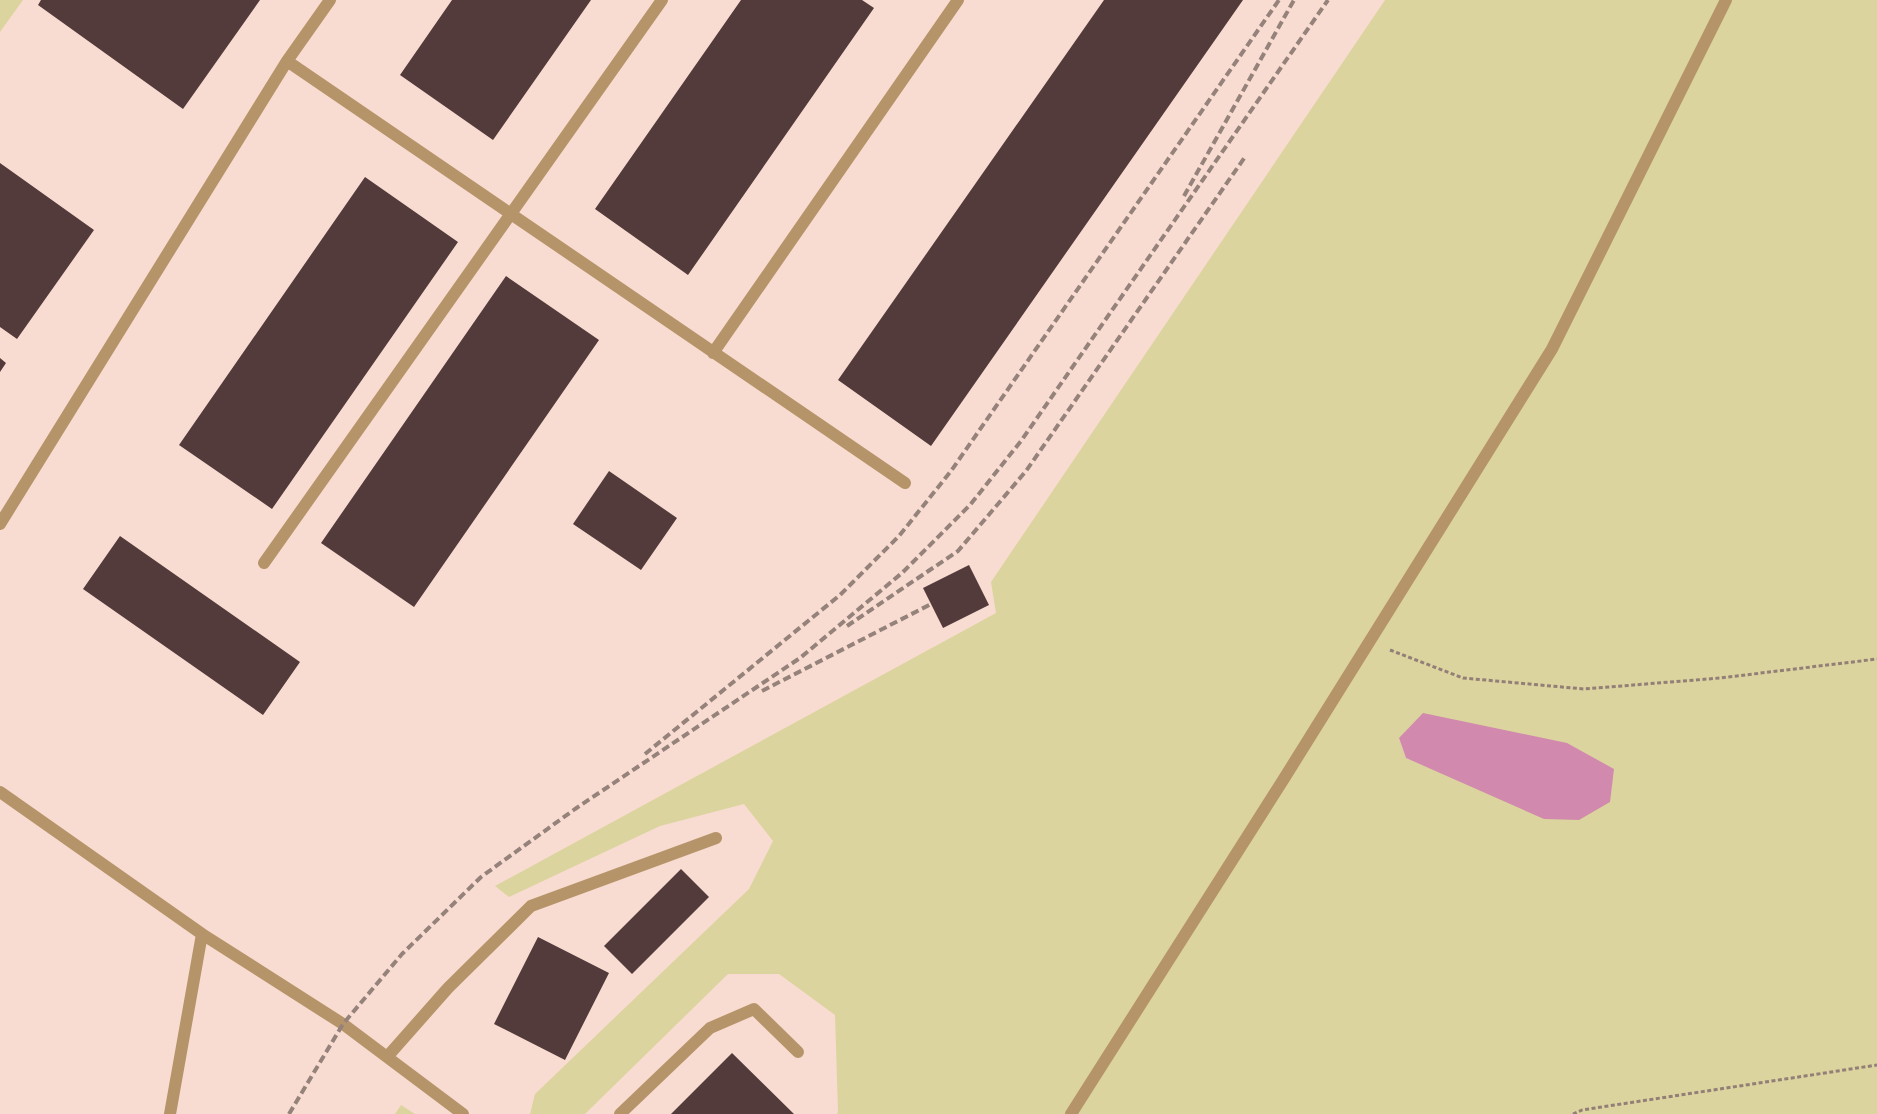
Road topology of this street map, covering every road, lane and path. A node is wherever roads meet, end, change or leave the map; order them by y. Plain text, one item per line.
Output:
1 (330, 0) edge
2 (662, 0) edge
3 (958, 0) edge
4 (1726, 0) edge
5 (287, 61) junction
6 (511, 214) junction
7 (714, 353) junction
8 (905, 483) dead end
9 (0, 524) edge
10 (264, 564) dead end
11 (1368, 642) junction
12 (1877, 659) edge
13 (0, 792) edge
14 (716, 838) dead end
15 (202, 934) junction
16 (798, 1052) dead end
17 (387, 1057) junction
18 (1877, 1065) edge
19 (170, 1114) edge
20 (463, 1114) edge
21 (620, 1114) edge
22 (1071, 1114) edge
23 (1573, 1114) edge

1 - 5 street
2 - 6 street
3 - 7 street
4 - 11 street
5 - 6 street
5 - 9 street
6 - 7 street
6 - 10 street
7 - 8 street
11 - 12 path
11 - 22 street
13 - 15 street
14 - 17 street
15 - 17 street
15 - 19 street
16 - 21 street
17 - 20 street
18 - 23 path

